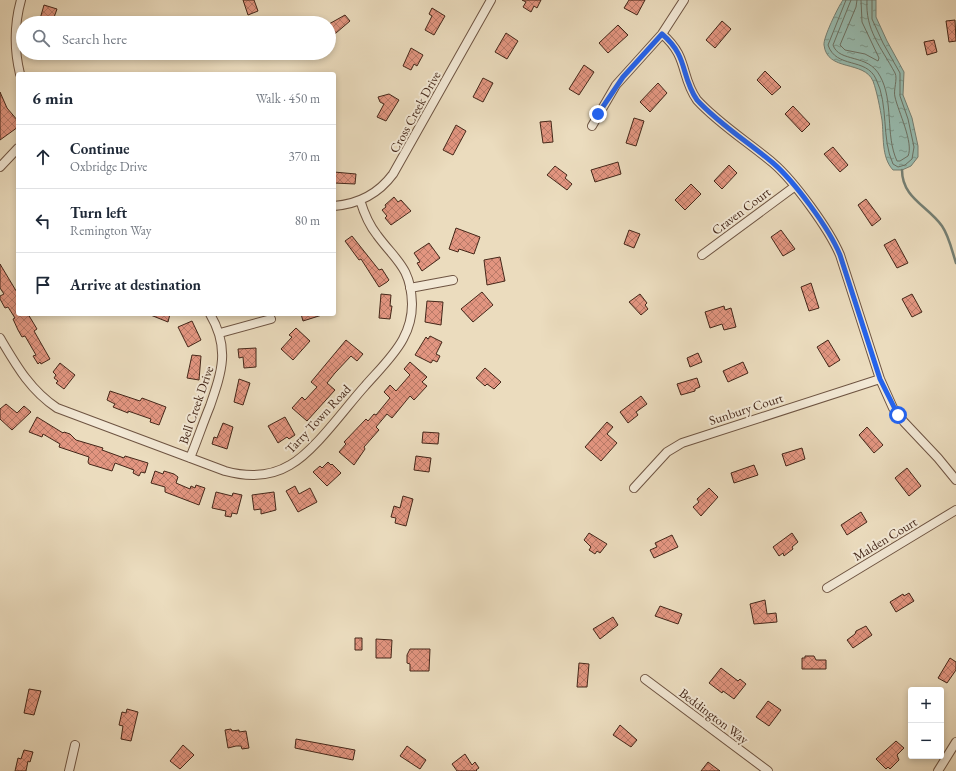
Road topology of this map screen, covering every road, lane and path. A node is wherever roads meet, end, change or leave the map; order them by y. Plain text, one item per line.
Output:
1 (21, 0) edge
2 (491, 0) edge
3 (684, 0) edge
4 (17, 16) edge
5 (16, 19) edge
6 (662, 34) junction
7 (16, 48) edge
8 (18, 60) edge
9 (20, 72) edge
10 (592, 126) dead end
11 (16, 150) edge
12 (0, 167) edge
13 (794, 187) junction
14 (360, 200) junction
15 (336, 206) edge
16 (702, 255) dead end
17 (453, 280) dead end
18 (410, 288) junction
19 (211, 316) edge
20 (271, 319) dead end
21 (220, 333) junction
22 (0, 338) edge
23 (880, 379) junction
24 (190, 458) junction
25 (956, 480) edge
26 (634, 488) dead end
27 (956, 510) edge
28 (827, 588) dead end
29 (645, 679) dead end
30 (956, 742) edge
31 (75, 745) dead end
32 (69, 771) edge
33 (768, 771) edge
34 (938, 771) edge

1 - 4 street
2 - 14 street, Cross Creek Drive
3 - 6 street
5 - 7 street
6 - 10 street
6 - 13 street
8 - 9 street
11 - 12 street
13 - 16 street, Craven Court
13 - 23 street
14 - 15 street, Cross Creek Drive
14 - 18 street, Tarry Town Road
17 - 18 street
18 - 24 street, Tarry Town Road
19 - 21 street, Bell Creek Drive
20 - 21 street
21 - 24 street, Bell Creek Drive
22 - 24 street, Tarry Town Road
23 - 25 street
23 - 26 street, Sunbury Court
27 - 28 street, Malden Court
29 - 33 street, Beddington Way
30 - 34 street
31 - 32 street

